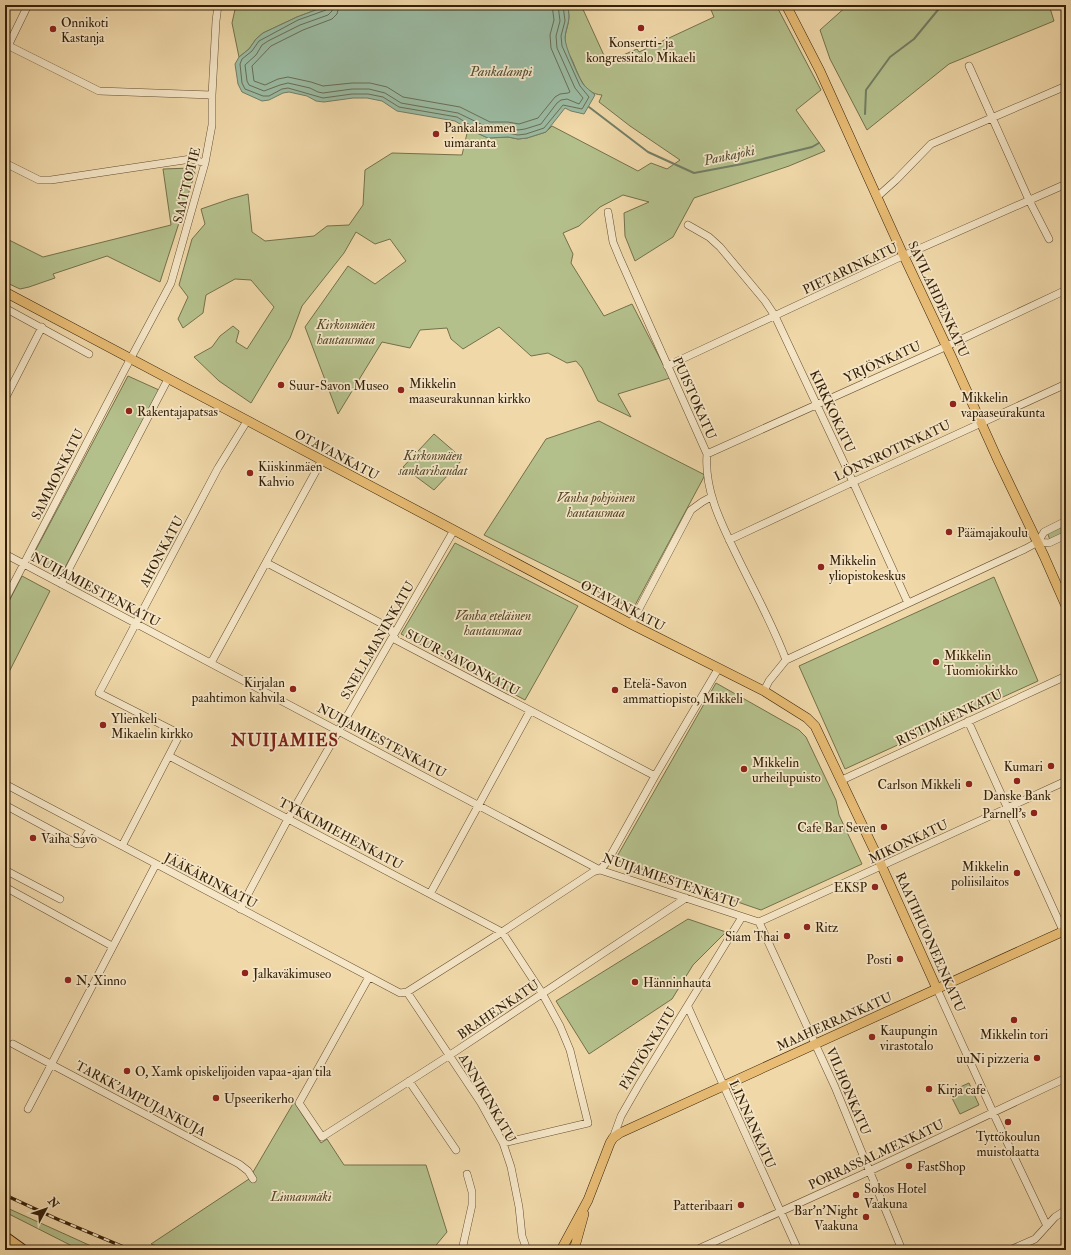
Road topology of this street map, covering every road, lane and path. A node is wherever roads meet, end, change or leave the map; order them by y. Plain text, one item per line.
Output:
1 (28, 5) edge
2 (218, 5) edge
3 (786, 5) edge
4 (6, 45) edge
5 (969, 66) dead end
6 (1066, 86) edge
7 (212, 95) junction
8 (993, 118) junction
9 (5, 163) edge
10 (205, 163) junction
11 (1066, 184) edge
12 (877, 197) junction
13 (1029, 200) junction
14 (608, 212) dead end
15 (688, 225) dead end
16 (1049, 239) dead end
17 (904, 256) junction
18 (1066, 290) edge
19 (5, 292) edge
20 (5, 308) edge
21 (775, 316) junction
22 (42, 327) junction
23 (946, 346) junction
24 (89, 354) dead end
25 (130, 360) junction
26 (667, 366) junction
27 (168, 380) junction
28 (1066, 384) edge
29 (5, 399) edge
30 (816, 403) junction
31 (247, 421) junction
32 (981, 423) junction
33 (707, 454) junction
34 (322, 460) junction
35 (853, 482) junction
36 (711, 497) junction
37 (1066, 521) edge
38 (452, 534) junction
39 (1066, 535) edge
40 (729, 540) junction
41 (1038, 542) junction
42 (5, 554) edge
43 (266, 563) junction
44 (24, 564) junction
45 (61, 584) junction
46 (5, 600) edge
47 (908, 603) junction
48 (1066, 606) edge
49 (136, 624) junction
50 (631, 624) junction
51 (393, 636) junction
52 (786, 660) junction
53 (211, 663) junction
54 (718, 668) junction
55 (1066, 676) edge
56 (764, 691) junction
57 (530, 710) junction
58 (968, 721) junction
59 (338, 731) junction
60 (168, 756) junction
61 (655, 776) junction
62 (842, 780) junction
63 (1066, 781) edge
64 (5, 784) edge
65 (5, 805) edge
66 (478, 805) junction
67 (1008, 808) junction
68 (288, 819) junction
69 (90, 829) junction
70 (122, 846) junction
71 (156, 864) junction
72 (882, 866) junction
73 (5, 870) edge
74 (600, 870) junction
75 (5, 887) edge
76 (430, 894) junction
77 (686, 898) junction
78 (60, 899) dead end
79 (240, 909) junction
80 (742, 917) junction
81 (759, 922) junction
82 (502, 932) junction
83 (1065, 933) edge
84 (112, 946) junction
85 (369, 977) junction
86 (938, 989) junction
87 (407, 992) junction
88 (542, 993) junction
89 (688, 1007) junction
90 (815, 1043) junction
91 (13, 1044) dead end
92 (450, 1055) junction
93 (51, 1064) junction
94 (1066, 1078) edge
95 (409, 1081) junction
96 (723, 1086) junction
97 (28, 1109) dead end
98 (993, 1112) junction
99 (613, 1138) junction
100 (503, 1143) junction
101 (456, 1150) dead end
102 (870, 1171) junction
103 (467, 1174) dead end
104 (253, 1180) dead end
105 (588, 1200) junction
106 (1066, 1210) edge
107 (780, 1212) junction
108 (1047, 1226) junction
109 (5, 1237) edge
110 (23, 1250) edge
111 (462, 1250) edge
112 (527, 1250) edge
113 (561, 1250) edge
114 (574, 1250) edge
115 (696, 1250) edge
116 (798, 1250) edge
117 (902, 1250) edge
118 (1010, 1250) edge

1 - 4 street
2 - 7 street, SAATTOTIE
3 - 12 main road, SAVILAHDENKATU
4 - 7 street
5 - 8 street
6 - 8 street
7 - 10 street, SAATTOTIE
8 - 12 street
8 - 13 street
9 - 10 street
10 - 25 street, SAATTOTIE
11 - 13 street, PIETARINKATU
12 - 17 main road, SAVILAHDENKATU
13 - 16 street
13 - 17 street, PIETARINKATU
14 - 26 street, PUISTOKATU
15 - 21 street, KIRKKOKATU
17 - 21 street, PIETARINKATU
17 - 23 main road, SAVILAHDENKATU
18 - 23 street, YRJÖNKATU
19 - 25 main road, OTAVANKATU
20 - 22 street
21 - 26 street, PIETARINKATU
21 - 30 street, KIRKKOKATU
22 - 24 street
22 - 29 street
23 - 30 street, YRJÖNKATU
23 - 32 main road, SAVILAHDENKATU
25 - 27 main road, OTAVANKATU
25 - 44 street, SAMMONKATU
26 - 33 street, PUISTOKATU
27 - 31 main road, OTAVANKATU
27 - 45 street
28 - 32 street, LÖNNROTINKATU
30 - 33 street, YRJÖNKATU
30 - 35 street, KIRKKOKATU
31 - 34 main road, OTAVANKATU
31 - 49 street, AHONKATU
32 - 35 street, LÖNNROTINKATU
32 - 41 main road, SAVILAHDENKATU
33 - 36 street, PUISTOKATU
34 - 38 main road, OTAVANKATU
34 - 43 street
35 - 40 street, LÖNNROTINKATU
35 - 47 street, KIRKKOKATU
36 - 40 street, PUISTOKATU
36 - 50 street
37 - 41 street
38 - 50 main road, OTAVANKATU
38 - 51 street, SNELLMANINKATU
39 - 41 street
40 - 52 street, PUISTOKATU
41 - 47 street
41 - 48 main road, SAVILAHDENKATU
42 - 44 street, NUIJAMIESTENKATU
43 - 51 street, SUUR-SAVONKATU
43 - 53 street
44 - 45 street, NUIJAMIESTENKATU
44 - 46 street, SAMMONKATU
45 - 49 street, NUIJAMIESTENKATU
47 - 52 street
49 - 53 street, NUIJAMIESTENKATU
49 - 60 street, AHONKATU
50 - 54 main road, OTAVANKATU
51 - 57 street, SUUR-SAVONKATU
51 - 59 street, SNELLMANINKATU
52 - 56 street
53 - 59 street, NUIJAMIESTENKATU
54 - 56 main road, OTAVANKATU
54 - 61 street
55 - 58 street, RISTIMÄENKATU
56 - 62 main road, RAATIHUONEENKATU
57 - 61 street, SUUR-SAVONKATU
57 - 66 street
58 - 62 street, RISTIMÄENKATU
58 - 67 street
59 - 66 street, NUIJAMIESTENKATU
59 - 68 street, SNELLMANINKATU
60 - 68 street, TYKKIMIEHENKATU
60 - 70 street
61 - 74 street
62 - 72 main road, RAATIHUONEENKATU
63 - 67 street, MIKONKATU
64 - 69 street, JÄÄKÄRINKATU
65 - 69 street
66 - 74 street, NUIJAMIESTENKATU
66 - 76 street
67 - 72 street, MIKONKATU
67 - 83 street
68 - 76 street, TYKKIMIEHENKATU
68 - 79 street, SNELLMANINKATU
69 - 70 street, JÄÄKÄRINKATU
70 - 71 street, JÄÄKÄRINKATU
71 - 79 street, JÄÄKÄRINKATU
71 - 84 street
72 - 81 street, MIKONKATU
72 - 86 main road, RAATIHUONEENKATU
73 - 78 street
74 - 77 street, NUIJAMIESTENKATU
74 - 82 street
75 - 84 street
76 - 82 street, TYKKIMIEHENKATU
77 - 80 street, NUIJAMIESTENKATU
77 - 88 street, BRAHENKATU
79 - 85 street, JÄÄKÄRINKATU
80 - 81 street, NUIJAMIESTENKATU
80 - 89 street, PÄIVIÖNKATU
81 - 90 street, VILHONKATU
82 - 87 street
82 - 88 street
83 - 86 main road, MAAHERRANKATU
84 - 93 street
85 - 87 street, JÄÄKÄRINKATU
85 - 95 street, BRAHENKATU
86 - 90 main road, MAAHERRANKATU
86 - 98 street, RAATIHUONEENKATU
87 - 92 street, ANNIKINKATU
88 - 92 street, BRAHENKATU
88 - 100 street
89 - 96 street, LINNANKATU
89 - 99 street, PÄIVIÖNKATU
90 - 96 main road, MAAHERRANKATU
90 - 102 street, VILHONKATU
91 - 93 street, TARKK'AMPUJANKUJA
92 - 95 street, BRAHENKATU
92 - 100 street, ANNIKINKATU
93 - 97 street
93 - 104 street, TARKK'AMPUJANKUJA
94 - 98 street, PORRASSALMENKATU
95 - 101 street
96 - 99 main road, MAAHERRANKATU
96 - 107 street, LINNANKATU
98 - 102 street, PORRASSALMENKATU
98 - 108 street, RAATIHUONEENKATU
99 - 105 main road, PÄIVIÖNKATU
100 - 112 street, ANNIKINKATU
102 - 107 street, PORRASSALMENKATU
102 - 117 street, VILHONKATU
103 - 111 street
105 - 113 main road, PÄIVIÖNKATU
105 - 114 main road, PÄIVIÖNKATU
106 - 108 street
107 - 115 street, PORRASSALMENKATU
107 - 116 street, LINNANKATU
108 - 118 street
109 - 110 highway

